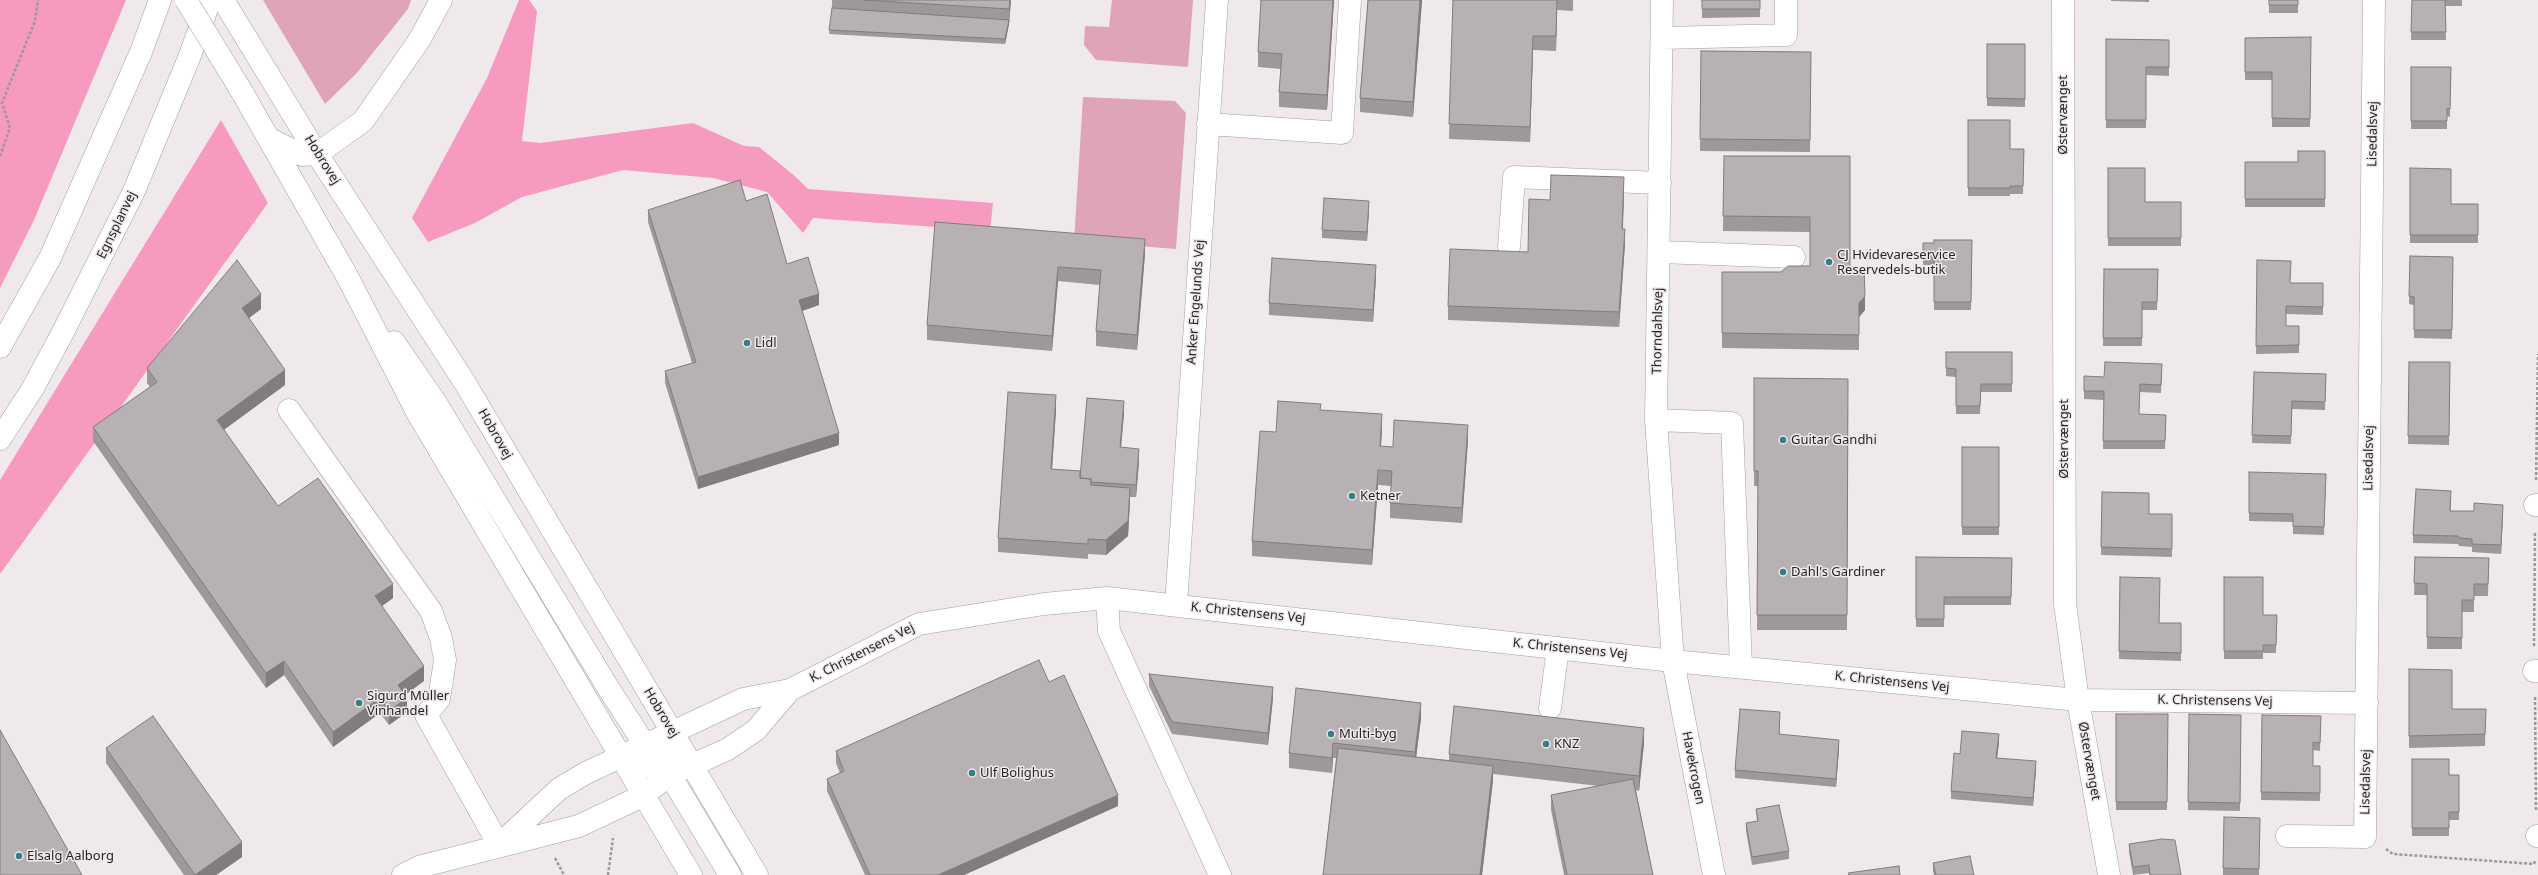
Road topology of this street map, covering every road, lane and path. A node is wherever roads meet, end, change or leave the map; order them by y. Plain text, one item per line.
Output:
1 (38, 0) edge
2 (160, 0) edge
3 (186, 0) edge
4 (210, 0) edge
5 (223, 0) edge
6 (440, 0) edge
7 (1217, 0) edge
8 (1350, 0) edge
9 (1662, 0) edge
10 (1786, 0) edge
11 (2063, 0) edge
12 (2374, 0) edge
13 (1662, 38) junction
14 (1208, 124) junction
15 (270, 139) junction
16 (317, 154) junction
17 (0, 156) edge
18 (1660, 183) junction
19 (1509, 247) dead end
20 (1660, 252) junction
21 (1794, 257) dead end
22 (347, 276) junction
23 (0, 347) edge
24 (289, 410) dead end
25 (1656, 420) junction
26 (0, 439) edge
27 (1107, 598) junction
28 (1176, 605) junction
29 (1558, 648) junction
30 (1672, 661) junction
31 (1742, 667) junction
32 (790, 690) junction
33 (2078, 700) junction
34 (2367, 703) junction
35 (1550, 708) dead end
36 (672, 732) junction
37 (645, 745) junction
38 (620, 756) junction
39 (692, 765) junction
40 (670, 775) junction
41 (642, 796) junction
42 (618, 807) junction
43 (2287, 836) dead end
44 (499, 845) junction
45 (415, 872) edge
46 (608, 875) edge
47 (691, 875) edge
48 (730, 875) edge
49 (757, 875) edge
50 (1220, 875) edge
51 (1714, 875) edge
52 (2109, 875) edge

1 - 17 path
2 - 23 street
3 - 15 street, bridge
4 - 26 street, Egnsplanvej
5 - 16 street, Hobrovej
6 - 16 street
7 - 14 street, Anker Engelunds Vej
8 - 14 street
9 - 13 street, Thorndahlsvej
10 - 13 street
11 - 33 street, Østervænget
12 - 34 street, Lisedalsvej
13 - 18 street, Thorndahlsvej
14 - 28 street, Anker Engelunds Vej
15 - 16 street
15 - 22 street
16 - 36 street, Hobrovej
18 - 19 street
18 - 20 street, Thorndahlsvej
20 - 21 street
20 - 25 street, Thorndahlsvej
22 - 37 street
22 - 38 street
24 - 44 street
25 - 30 street, Thorndahlsvej
25 - 31 street
27 - 28 street, K. Christensens Vej
27 - 32 street, K. Christensens Vej
27 - 50 street
28 - 29 street, K. Christensens Vej
29 - 30 street, K. Christensens Vej
29 - 35 street
30 - 31 street, K. Christensens Vej
30 - 51 street, Havekrogen
31 - 33 street, K. Christensens Vej
32 - 36 street, K. Christensens Vej
32 - 39 street, K. Christensens Vej
33 - 34 street, K. Christensens Vej
33 - 52 street, Østervænget
34 - 43 street, Lisedalsvej
36 - 37 street, K. Christensens Vej
36 - 39 street, Hobrovej
37 - 38 street, K. Christensens Vej
37 - 39 street
38 - 40 street
38 - 41 street
38 - 44 street, K. Christensens Vej
39 - 40 street, K. Christensens Vej
39 - 49 street, Hobrovej
40 - 41 street, K. Christensens Vej
40 - 48 street
41 - 42 street, K. Christensens Vej
41 - 47 street
42 - 44 street, K. Christensens Vej
42 - 46 path
44 - 45 street, K. Christensens Vej

